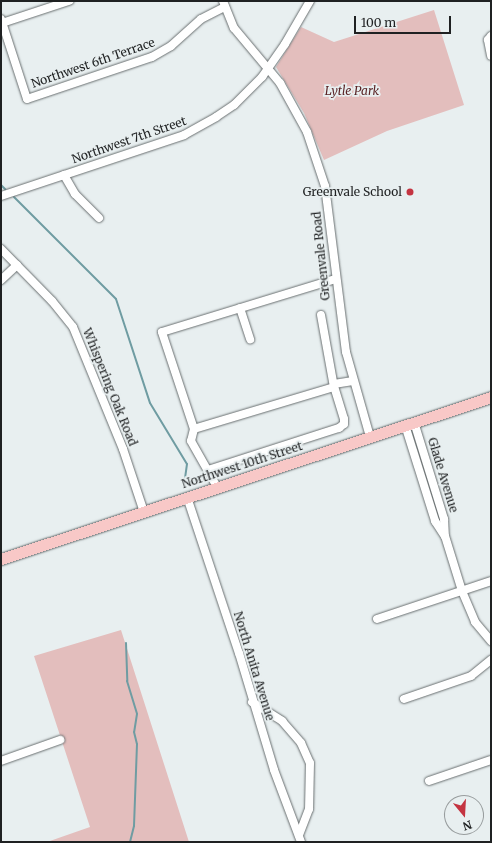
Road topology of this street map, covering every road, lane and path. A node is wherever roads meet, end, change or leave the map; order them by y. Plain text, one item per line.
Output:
1 (69, 1) edge
2 (310, 1) edge
3 (224, 4) edge
4 (2, 21) edge
5 (490, 38) edge
6 (491, 56) edge
7 (269, 68) junction
8 (64, 175) junction
9 (1, 196) edge
10 (99, 218) dead end
11 (1, 249) edge
12 (17, 264) junction
13 (335, 279) junction
14 (1, 280) edge
15 (240, 308) junction
16 (321, 315) dead end
17 (250, 339) dead end
18 (353, 381) junction
19 (334, 386) junction
20 (491, 397) edge
21 (409, 424) junction
22 (194, 429) junction
23 (370, 437) junction
24 (208, 470) junction
25 (431, 477) junction
26 (422, 480) junction
27 (217, 487) junction
28 (187, 497) junction
29 (144, 512) junction
30 (444, 519) junction
31 (435, 521) junction
32 (444, 536) junction
33 (1, 559) edge
34 (491, 581) edge
35 (462, 590) junction
36 (377, 619) dead end
37 (491, 641) edge
38 (491, 660) edge
39 (404, 699) dead end
40 (252, 702) junction
41 (60, 740) dead end
42 (491, 760) edge
43 (1, 761) edge
44 (429, 781) dead end
45 (300, 839) edge

1 - 4 street
2 - 7 street, Northwest 7th Street
3 - 4 street, Northwest 6th Terrace
3 - 7 street, Greenvale Road
5 - 6 street
7 - 8 street, Northwest 7th Street
7 - 13 street, Greenvale Road
8 - 9 street, Northwest 7th Street
8 - 10 street
11 - 12 street, Whispering Oak Road
12 - 14 street
12 - 29 street, Whispering Oak Road
13 - 15 street
13 - 18 street, Greenvale Road
15 - 17 street
15 - 22 street
16 - 19 street
18 - 19 street
18 - 23 street, Greenvale Road
19 - 22 street
19 - 24 street
20 - 21 main road, Northwest 10th Street
21 - 23 main road, Northwest 10th Street
21 - 25 street, Glade Avenue
21 - 26 street, Glade Avenue
22 - 24 street
23 - 27 main road, Northwest 10th Street
24 - 27 street
25 - 26 street
25 - 30 street, Glade Avenue
26 - 31 street, Glade Avenue
27 - 28 main road, Northwest 10th Street
28 - 29 main road, Northwest 10th Street
28 - 40 street, North Anita Avenue
29 - 33 main road, Northwest 10th Street
30 - 31 street
30 - 32 street, Glade Avenue
31 - 32 street, Glade Avenue
32 - 35 street, Glade Avenue
34 - 35 street
35 - 36 street
35 - 37 street, Glade Avenue
38 - 39 street
40 - 45 street, North Anita Avenue
40 - 45 street
41 - 43 street
42 - 44 street

